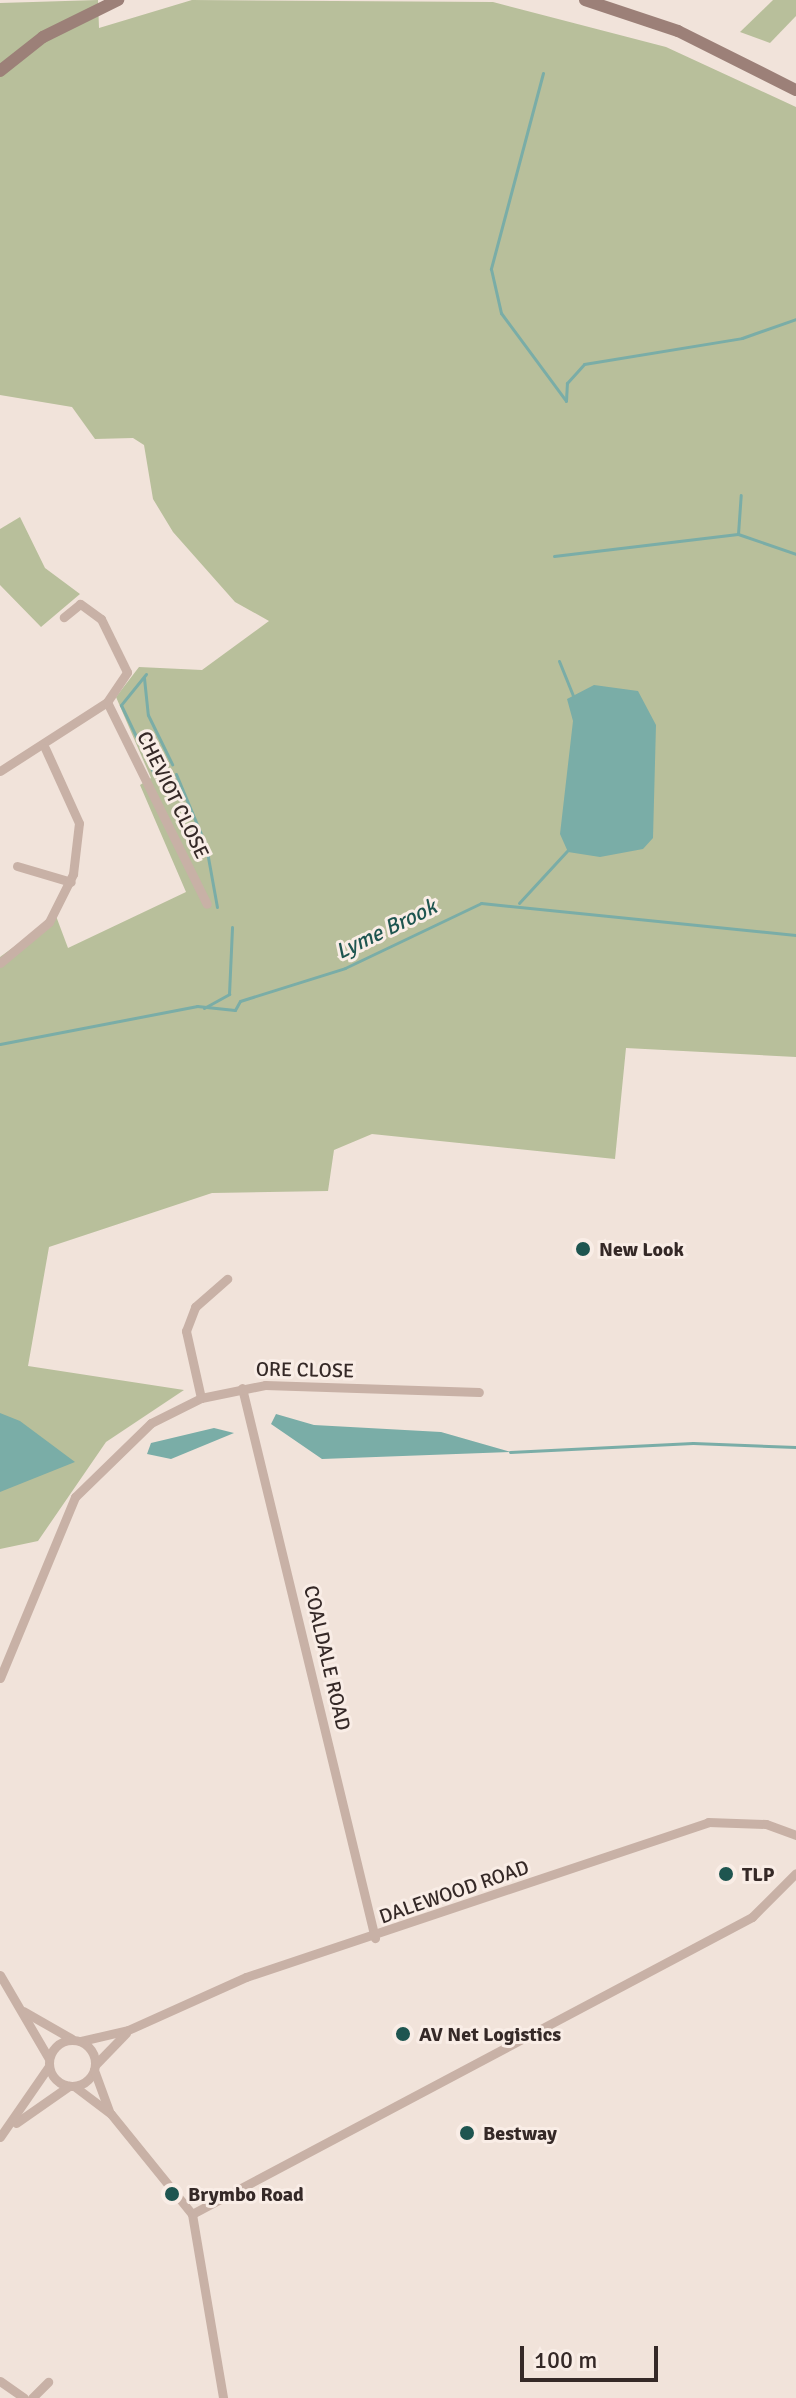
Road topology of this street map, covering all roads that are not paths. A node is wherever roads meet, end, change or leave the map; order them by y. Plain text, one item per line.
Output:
1 (118, 0) edge
2 (585, 0) edge
3 (0, 71) edge
4 (796, 90) edge
5 (64, 617) dead end
6 (107, 702) junction
7 (45, 748) junction
8 (0, 771) edge
9 (17, 866) dead end
10 (71, 882) junction
11 (207, 904) dead end
12 (0, 963) edge
13 (227, 1279) dead end
14 (242, 1388) junction
15 (479, 1392) dead end
16 (201, 1398) junction
17 (0, 1678) edge
18 (796, 1835) edge
19 (796, 1873) edge
20 (375, 1938) junction
21 (0, 1975) edge
22 (21, 2009) junction
23 (128, 2030) junction
24 (78, 2040) junction
25 (49, 2062) junction
26 (95, 2067) junction
27 (71, 2086) junction
28 (111, 2114) junction
29 (4, 2133) edge
30 (192, 2214) junction
31 (0, 2381) edge
32 (48, 2382) dead end
33 (24, 2398) edge
34 (32, 2398) edge
35 (223, 2398) edge

1 - 3 main road
2 - 4 main road
5 - 6 street
6 - 7 street
6 - 11 street, CHEVIOT CLOSE
7 - 8 street
7 - 10 street
9 - 10 street
10 - 12 street
13 - 16 street
14 - 15 street, ORE CLOSE
14 - 16 street, ORE CLOSE
14 - 20 street, COALDALE ROAD
16 - 17 street, ORE CLOSE
18 - 20 street, DALEWOOD ROAD
19 - 30 street
20 - 23 street, DALEWOOD ROAD
21 - 22 street
22 - 24 street
22 - 25 street
23 - 24 street, DALEWOOD ROAD
23 - 26 street, DALEWOOD ROAD
24 - 25 street
24 - 26 street
25 - 27 street
25 - 29 street
26 - 27 street, DALEWOOD ROAD
26 - 28 street
27 - 28 street
27 - 29 street
28 - 30 street
30 - 35 street
31 - 33 street
32 - 34 street

